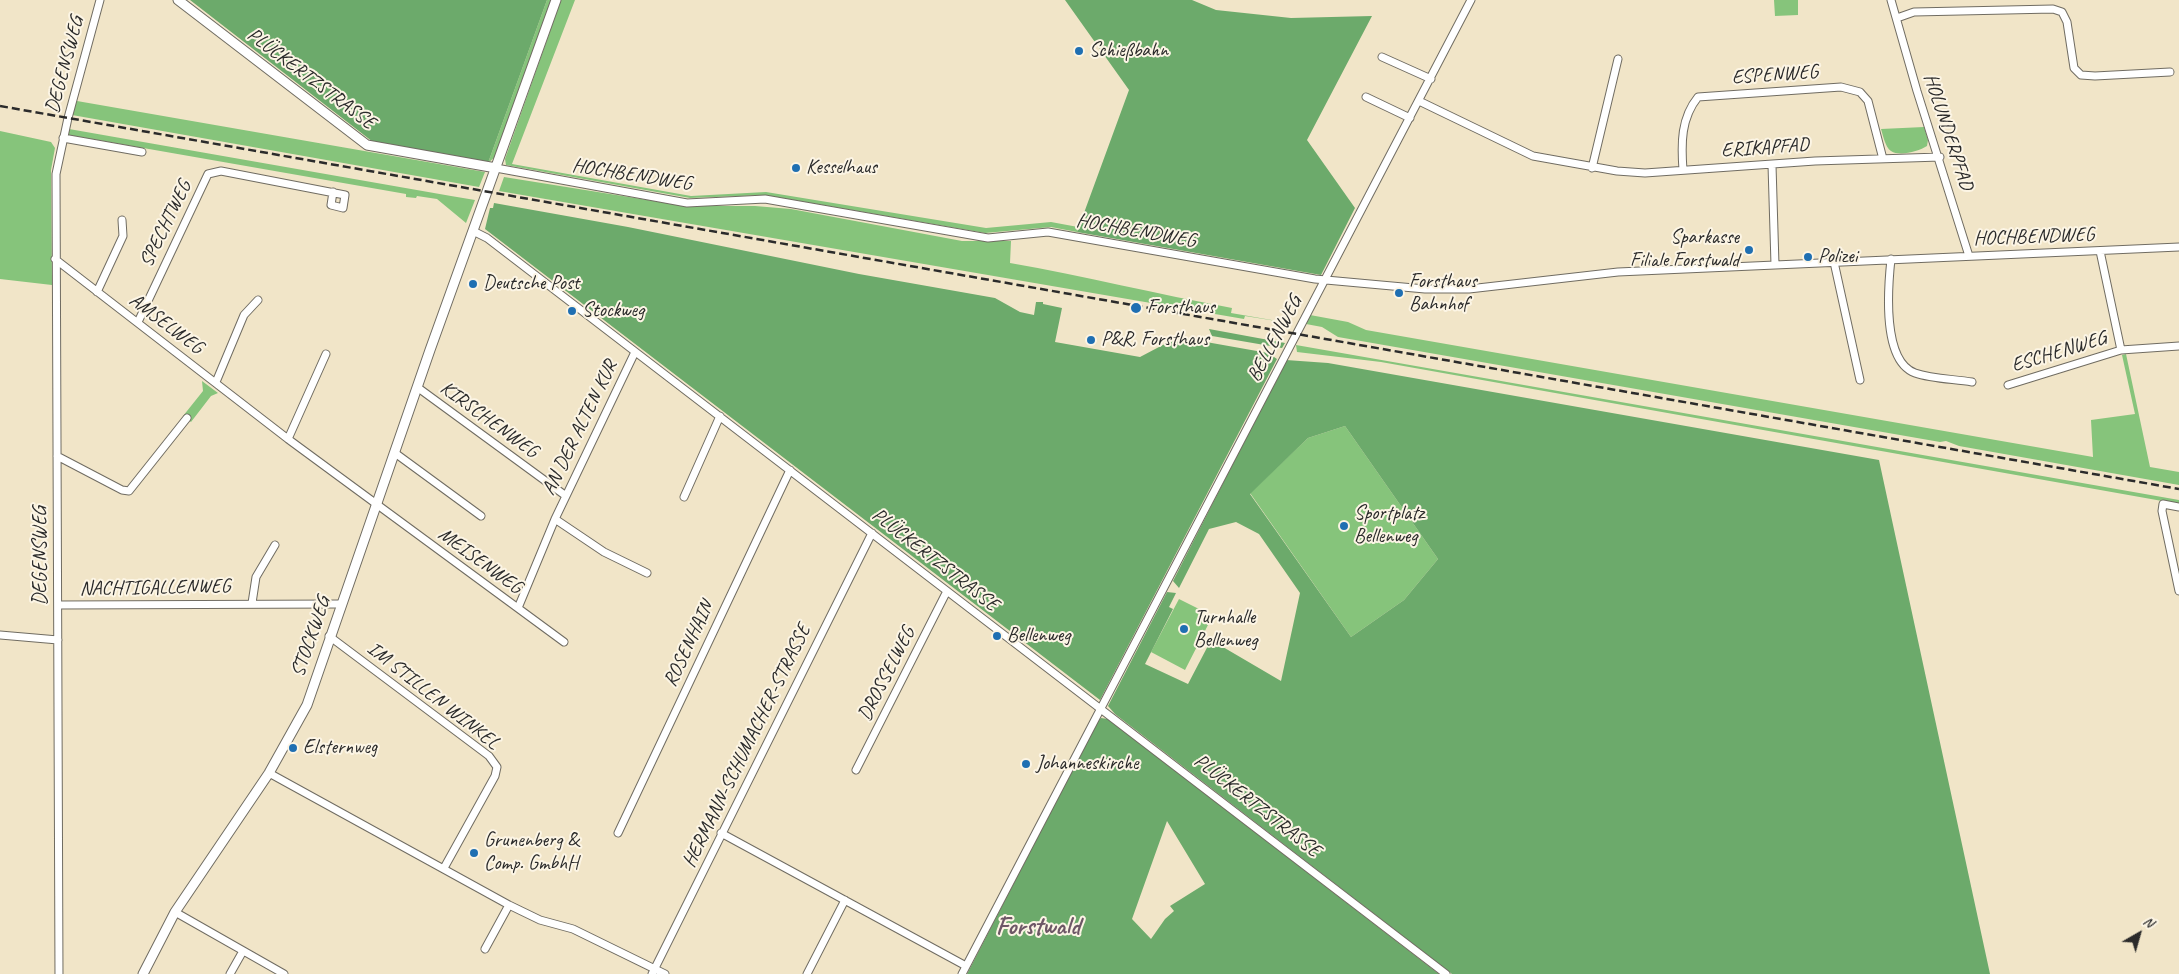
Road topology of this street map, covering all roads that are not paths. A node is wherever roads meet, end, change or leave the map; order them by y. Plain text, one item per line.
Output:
1 (100, 0) edge
2 (178, 0) edge
3 (556, 0) edge
4 (1471, 0) edge
5 (1891, 0) edge
6 (1895, 13) junction
7 (1382, 56) dead end
8 (1618, 60) dead end
9 (2170, 72) dead end
10 (1431, 78) junction
11 (1366, 97) dead end
12 (1419, 101) junction
13 (1410, 118) junction
14 (62, 138) junction
15 (142, 152) dead end
16 (1940, 157) junction
17 (1883, 159) junction
18 (1772, 164) junction
19 (496, 168) junction
20 (1592, 168) junction
21 (1683, 170) junction
22 (333, 192) dead end
23 (122, 220) dead end
24 (472, 231) junction
25 (2179, 247) edge
26 (2100, 251) junction
27 (1969, 256) junction
28 (1891, 259) junction
29 (56, 260) junction
30 (1834, 262) junction
31 (1775, 265) junction
32 (1325, 280) junction
33 (97, 292) junction
34 (258, 300) dead end
35 (138, 322) junction
36 (2179, 346) edge
37 (2121, 350) junction
38 (635, 352) junction
39 (326, 354) dead end
40 (1860, 380) dead end
41 (216, 382) junction
42 (1972, 382) dead end
43 (2008, 385) dead end
44 (417, 387) junction
45 (720, 416) junction
46 (187, 418) dead end
47 (288, 439) junction
48 (394, 453) junction
49 (57, 456) junction
50 (790, 470) junction
51 (566, 496) junction
52 (684, 497) dead end
53 (376, 506) junction
54 (2179, 507) edge
55 (481, 516) dead end
56 (555, 519) junction
57 (872, 533) junction
58 (275, 545) dead end
59 (647, 573) dead end
60 (2179, 591) edge
61 (947, 592) junction
62 (252, 603) junction
63 (341, 604) junction
64 (58, 605) junction
65 (518, 608) junction
66 (0, 635) edge
67 (329, 636) junction
68 (58, 640) junction
69 (564, 642) dead end
70 (1101, 709) junction
71 (856, 770) dead end
72 (269, 773) junction
73 (618, 833) dead end
74 (721, 833) junction
75 (444, 868) junction
76 (845, 900) junction
77 (509, 904) junction
78 (176, 912) junction
79 (485, 949) dead end
80 (242, 951) junction
81 (966, 966) junction
82 (654, 971) edge
83 (59, 974) edge
84 (143, 974) edge
85 (230, 974) edge
86 (284, 974) edge
87 (665, 974) edge
88 (807, 974) edge
89 (962, 974) edge
90 (1446, 974) edge

1 - 14 street, DEGENSWEG
2 - 19 street, PLÜCKERTZSTRASSE
3 - 19 street, STOCKWEG
4 - 10 street, BELLENWEG
5 - 6 street, HOLUNDERPFAD
6 - 9 street
6 - 16 street, HOLUNDERPFAD
7 - 10 street
8 - 20 street
10 - 12 street, BELLENWEG
11 - 13 street
12 - 13 street, BELLENWEG
12 - 20 street, ERIKAPFAD
13 - 32 street, BELLENWEG
14 - 15 street, DEGENSWEG
14 - 29 street, DEGENSWEG
16 - 17 street, ERIKAPFAD
16 - 27 street, HOLUNDERPFAD
17 - 18 street, ERIKAPFAD
17 - 21 street, ESPENWEG
18 - 21 street, ERIKAPFAD
18 - 31 street
19 - 24 street, STOCKWEG
19 - 32 street, HOCHBENDWEG
20 - 21 street, ERIKAPFAD
22 - 35 street, SPECHTWEG
23 - 33 street
24 - 38 street, PLÜCKERTZSTRASSE
24 - 44 street, STOCKWEG
25 - 26 street, HOCHBENDWEG
26 - 27 street, HOCHBENDWEG
26 - 37 street, ESCHENWEG
27 - 28 street, HOCHBENDWEG
28 - 30 street, HOCHBENDWEG
28 - 42 street
29 - 33 street, AMSELWEG
29 - 49 street, DEGENSWEG
30 - 31 street, HOCHBENDWEG
30 - 40 street
31 - 32 street, HOCHBENDWEG
32 - 70 street, BELLENWEG
33 - 35 street, AMSELWEG
34 - 41 street, AMSELWEG
35 - 41 street, AMSELWEG
36 - 37 street, ESCHENWEG
37 - 43 street, ESCHENWEG
38 - 45 street, PLÜCKERTZSTRASSE
38 - 51 street, AN DER ALTEN KUR
39 - 47 street
41 - 47 street, AMSELWEG
44 - 48 street, STOCKWEG
44 - 51 street, KIRSCHENWEG
45 - 50 street, PLÜCKERTZSTRASSE
45 - 52 street
46 - 49 street
47 - 53 street, AMSELWEG
48 - 53 street, STOCKWEG
48 - 55 street
49 - 64 street, DEGENSWEG
50 - 57 street, PLÜCKERTZSTRASSE
50 - 73 street, ROSENHAIN
51 - 56 street, AN DER ALTEN KUR
53 - 63 street, STOCKWEG
53 - 65 street, MEISENWEG
54 - 60 street
56 - 59 street, AN DER ALTEN KUR
56 - 65 street, AN DER ALTEN KUR
57 - 61 street, PLÜCKERTZSTRASSE
57 - 74 street, HERMANN-SCHUMACHER-STRASSE
58 - 62 street, NACHTIGALLENWEG
61 - 70 street, PLÜCKERTZSTRASSE
61 - 71 street, DROSSELWEG
62 - 63 street, NACHTIGALLENWEG
62 - 64 street, NACHTIGALLENWEG
63 - 67 street, STOCKWEG
64 - 68 street, DEGENSWEG
65 - 69 street, MEISENWEG
66 - 68 street
67 - 72 street, STOCKWEG
67 - 75 street, IM STILLEN WINKEL
68 - 83 street, DEGENSWEG
70 - 81 street, BELLENWEG
70 - 90 street, PLÜCKERTZSTRASSE
72 - 75 street
72 - 78 street, STOCKWEG
74 - 76 street
74 - 82 street, HERMANN-SCHUMACHER-STRASSE
75 - 77 street
76 - 81 street
76 - 88 street
77 - 79 street
77 - 82 street
78 - 80 street
78 - 84 street, STOCKWEG
80 - 85 street
80 - 86 street
81 - 89 street, BELLENWEG
82 - 87 street

